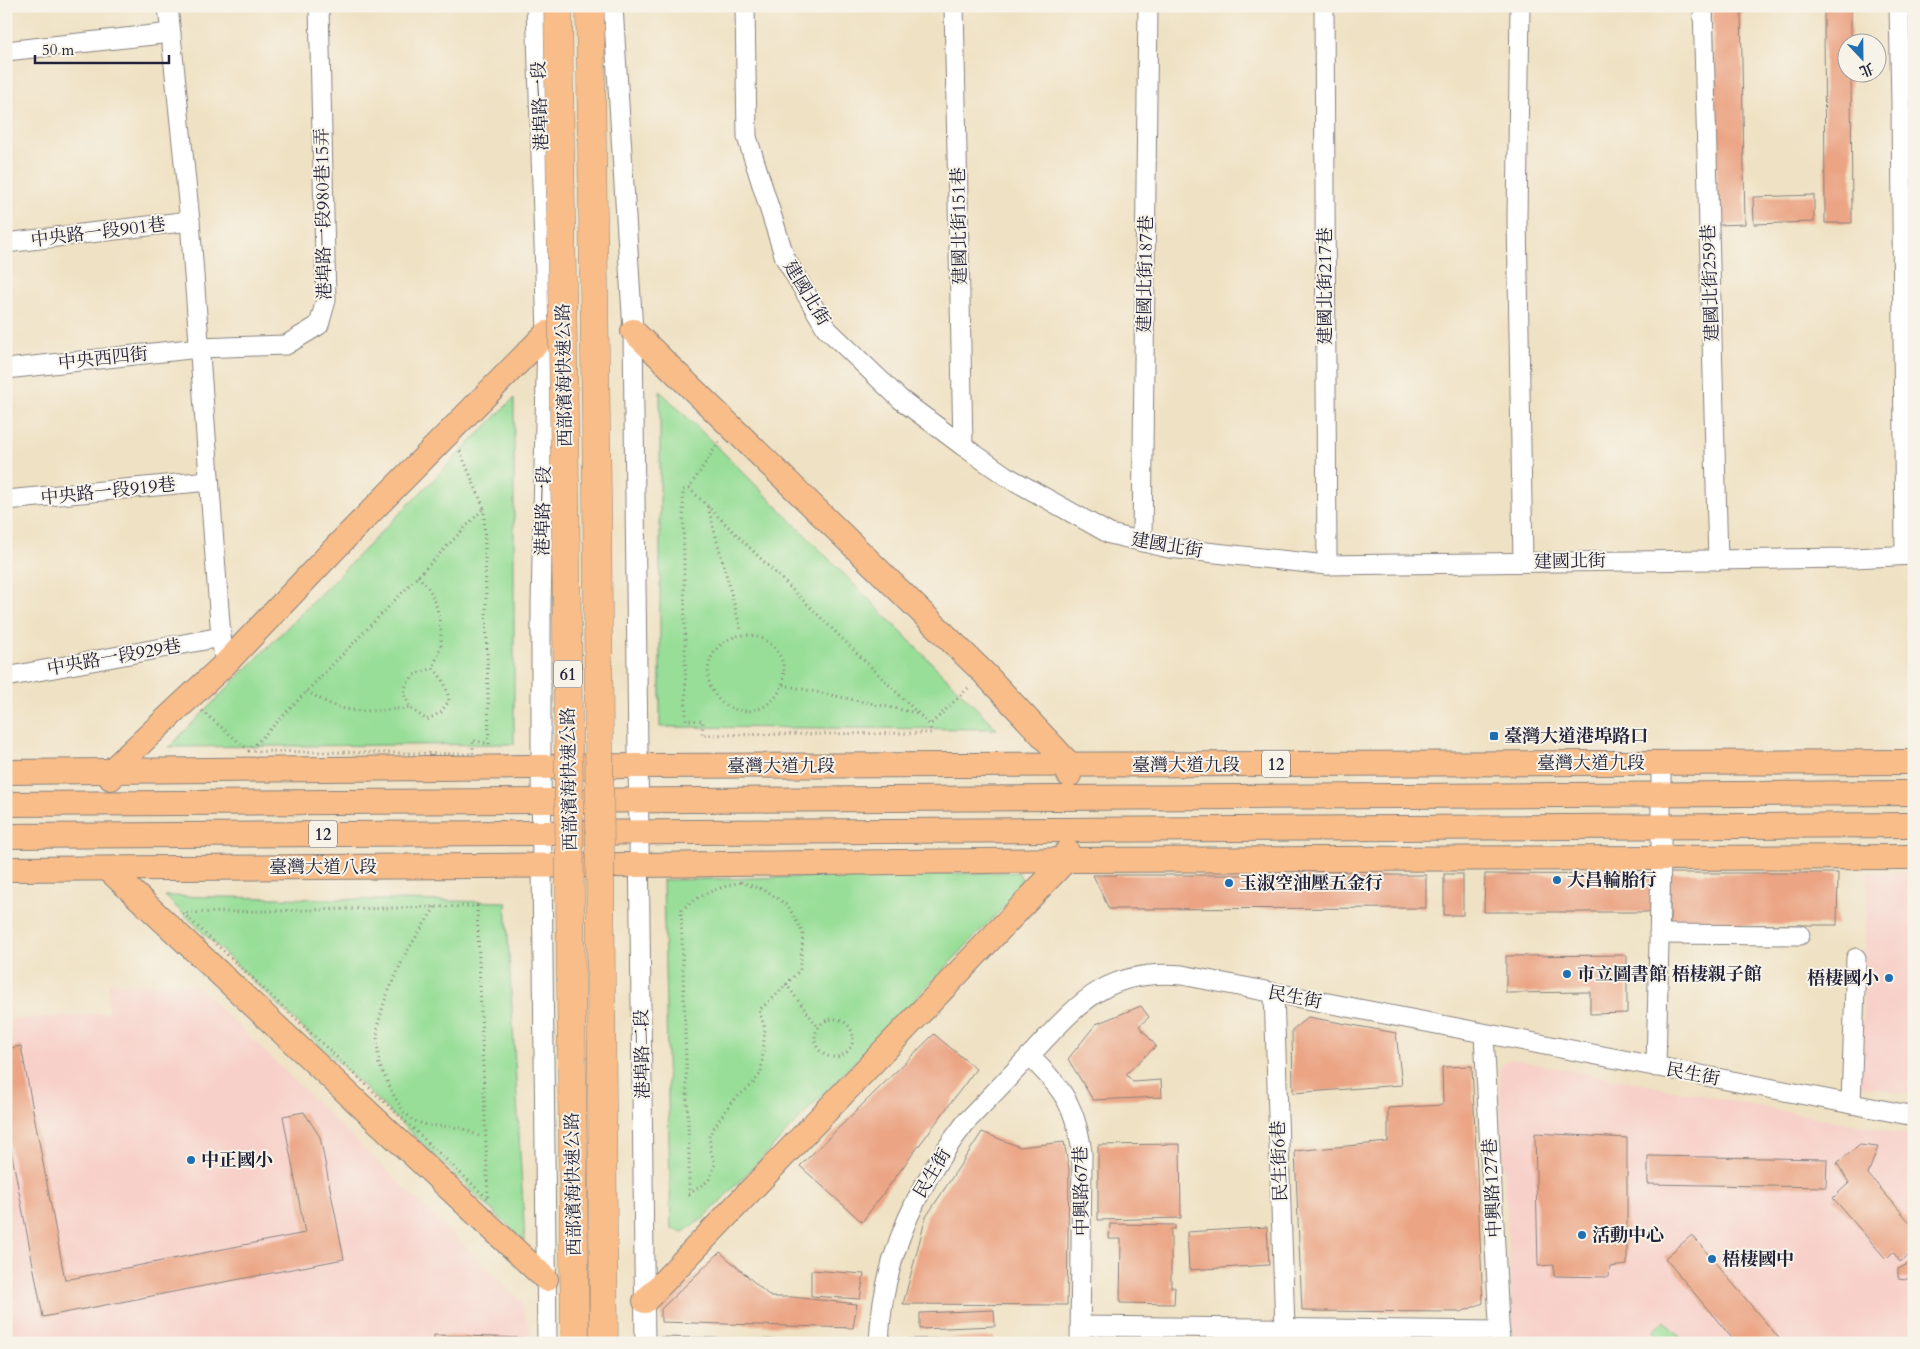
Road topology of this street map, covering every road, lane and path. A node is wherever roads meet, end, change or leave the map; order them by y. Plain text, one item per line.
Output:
1 (168, 6) edge
2 (319, 6) edge
3 (536, 6) edge
4 (558, 6) edge
5 (590, 6) edge
6 (613, 6) edge
7 (745, 6) edge
8 (954, 6) edge
9 (1148, 6) edge
10 (1324, 6) edge
11 (1520, 6) edge
12 (1703, 6) edge
13 (1899, 6) edge
14 (171, 33) junction
15 (6, 51) edge
16 (1908, 103) edge
17 (190, 221) junction
18 (6, 243) edge
19 (633, 331) junction
20 (547, 333) junction
21 (199, 348) junction
22 (6, 369) edge
23 (730, 425) junction
24 (452, 430) junction
25 (963, 446) junction
26 (209, 481) junction
27 (689, 488) junction
28 (6, 500) edge
29 (708, 507) junction
30 (484, 508) junction
31 (1142, 542) junction
32 (1909, 555) edge
33 (1718, 560) junction
34 (1523, 561) junction
35 (1327, 565) junction
36 (418, 576) junction
37 (741, 630) dead end
38 (221, 637) junction
39 (225, 664) junction
40 (433, 668) junction
41 (984, 673) junction
42 (6, 677) edge
43 (783, 685) junction
44 (307, 691) junction
45 (188, 699) junction
46 (410, 708) junction
47 (917, 713) junction
48 (930, 726) junction
49 (249, 751) junction
50 (1914, 762) edge
51 (1661, 763) junction
52 (1070, 765) junction
53 (638, 766) junction
54 (541, 767) junction
55 (112, 770) junction
56 (6, 772) edge
57 (1662, 794) junction
58 (1914, 794) edge
59 (1068, 797) junction
60 (639, 799) junction
61 (541, 800) junction
62 (109, 803) junction
63 (6, 804) edge
64 (1914, 824) edge
65 (1661, 826) junction
66 (1068, 829) junction
67 (639, 832) junction
68 (541, 833) junction
69 (6, 836) edge
70 (1914, 857) edge
71 (1661, 859) junction
72 (1066, 860) junction
73 (639, 865) junction
74 (542, 866) junction
75 (6, 869) edge
76 (108, 869) junction
77 (435, 907) junction
78 (1659, 934) junction
79 (1800, 935) dead end
80 (1856, 958) dead end
81 (786, 984) junction
82 (1274, 993) junction
83 (818, 1027) junction
84 (1484, 1034) junction
85 (1029, 1056) junction
86 (1656, 1067) junction
87 (1851, 1104) junction
88 (1914, 1116) edge
89 (481, 1137) dead end
90 (546, 1279) junction
91 (644, 1301) junction
92 (1285, 1329) junction
93 (1081, 1335) edge
94 (1500, 1337) edge
95 (547, 1343) edge
96 (574, 1343) edge
97 (604, 1343) edge
98 (644, 1343) edge
99 (879, 1343) edge

1 - 14 street
2 - 21 street, 港埠路一段980巷15弄
3 - 20 street, 港埠路一段
4 - 96 highway, 西部濱海快速公路 / 61, bridge
5 - 97 highway, 西部濱海快速公路 / 61, bridge
6 - 19 street
7 - 25 street, 建國北街
8 - 25 street, 建國北街151巷
9 - 31 street, 建國北街187巷
10 - 35 street, 建國北街217巷
11 - 34 street
12 - 33 street, 建國北街259巷
13 - 16 street
14 - 15 street
14 - 17 street
16 - 32 street
17 - 18 street, 中央路一段901巷
17 - 21 street
19 - 23 main road
19 - 53 street
20 - 24 main road
20 - 54 street, 港埠路一段
21 - 22 street, 中央西四街
21 - 26 street
23 - 27 path
23 - 41 main road
24 - 30 path
24 - 39 main road
25 - 31 street, 建國北街
26 - 28 street, 中央路一段919巷
26 - 38 street
27 - 29 path
27 - 48 path
29 - 37 path
29 - 47 path
30 - 36 path
30 - 49 path
31 - 35 street, 建國北街
32 - 33 street, 建國北街
33 - 34 street, 建國北街
34 - 35 street, 建國北街
36 - 40 path
36 - 44 path
38 - 39 street
38 - 42 street, 中央路一段929巷
39 - 45 main road
40 - 46 path
40 - 46 path
41 - 48 path
41 - 52 main road
43 - 43 path
43 - 47 path
44 - 46 path
44 - 49 path
45 - 49 path
45 - 55 main road
47 - 48 path
50 - 51 main road, 臺灣大道九段 / 12
51 - 52 main road, 臺灣大道九段 / 12
51 - 57 street
52 - 53 main road, 臺灣大道九段 / 12
52 - 59 main road
53 - 54 main road, 12
53 - 60 street, 港埠路二段
54 - 55 main road, 12
54 - 61 street, 港埠路一段
55 - 56 main road, 12
55 - 62 main road
57 - 58 main road, 臺灣大道九段 / 12
57 - 59 main road, 臺灣大道九段 / 12
57 - 65 street
59 - 60 main road, 臺灣大道九段 / 12
59 - 66 main road
60 - 61 main road, 12
60 - 67 street, 港埠路二段
61 - 62 main road, 12
61 - 68 street, 港埠路一段
62 - 63 main road, 12
64 - 65 main road, 12
65 - 66 main road, 12
65 - 71 street
66 - 67 main road, 12
66 - 72 main road
67 - 68 main road, 臺灣大道八段 / 12
67 - 73 street, 港埠路二段
68 - 69 main road, 臺灣大道八段 / 12
68 - 74 street, 港埠路一段
70 - 71 main road, 12
71 - 72 main road, 12
71 - 78 street
72 - 73 main road, 12
72 - 91 main road
73 - 74 main road, 臺灣大道八段 / 12
73 - 91 street, 港埠路二段
74 - 76 main road, 臺灣大道八段 / 12
74 - 90 street
75 - 76 main road, 臺灣大道八段 / 12
76 - 90 main road
77 - 77 path
77 - 89 path
78 - 79 street
78 - 86 street
80 - 87 street
81 - 81 path
81 - 83 path
82 - 84 street, 民生街
82 - 85 street, 民生街
82 - 92 street, 民生街6巷
83 - 83 path
84 - 86 street, 民生街
84 - 94 street, 中興路127巷
85 - 93 street, 中興路67巷
85 - 99 street, 民生街
86 - 87 street, 民生街
87 - 88 street, 民生街
90 - 95 street
91 - 98 street, 港埠路二段
92 - 93 street
92 - 94 street

